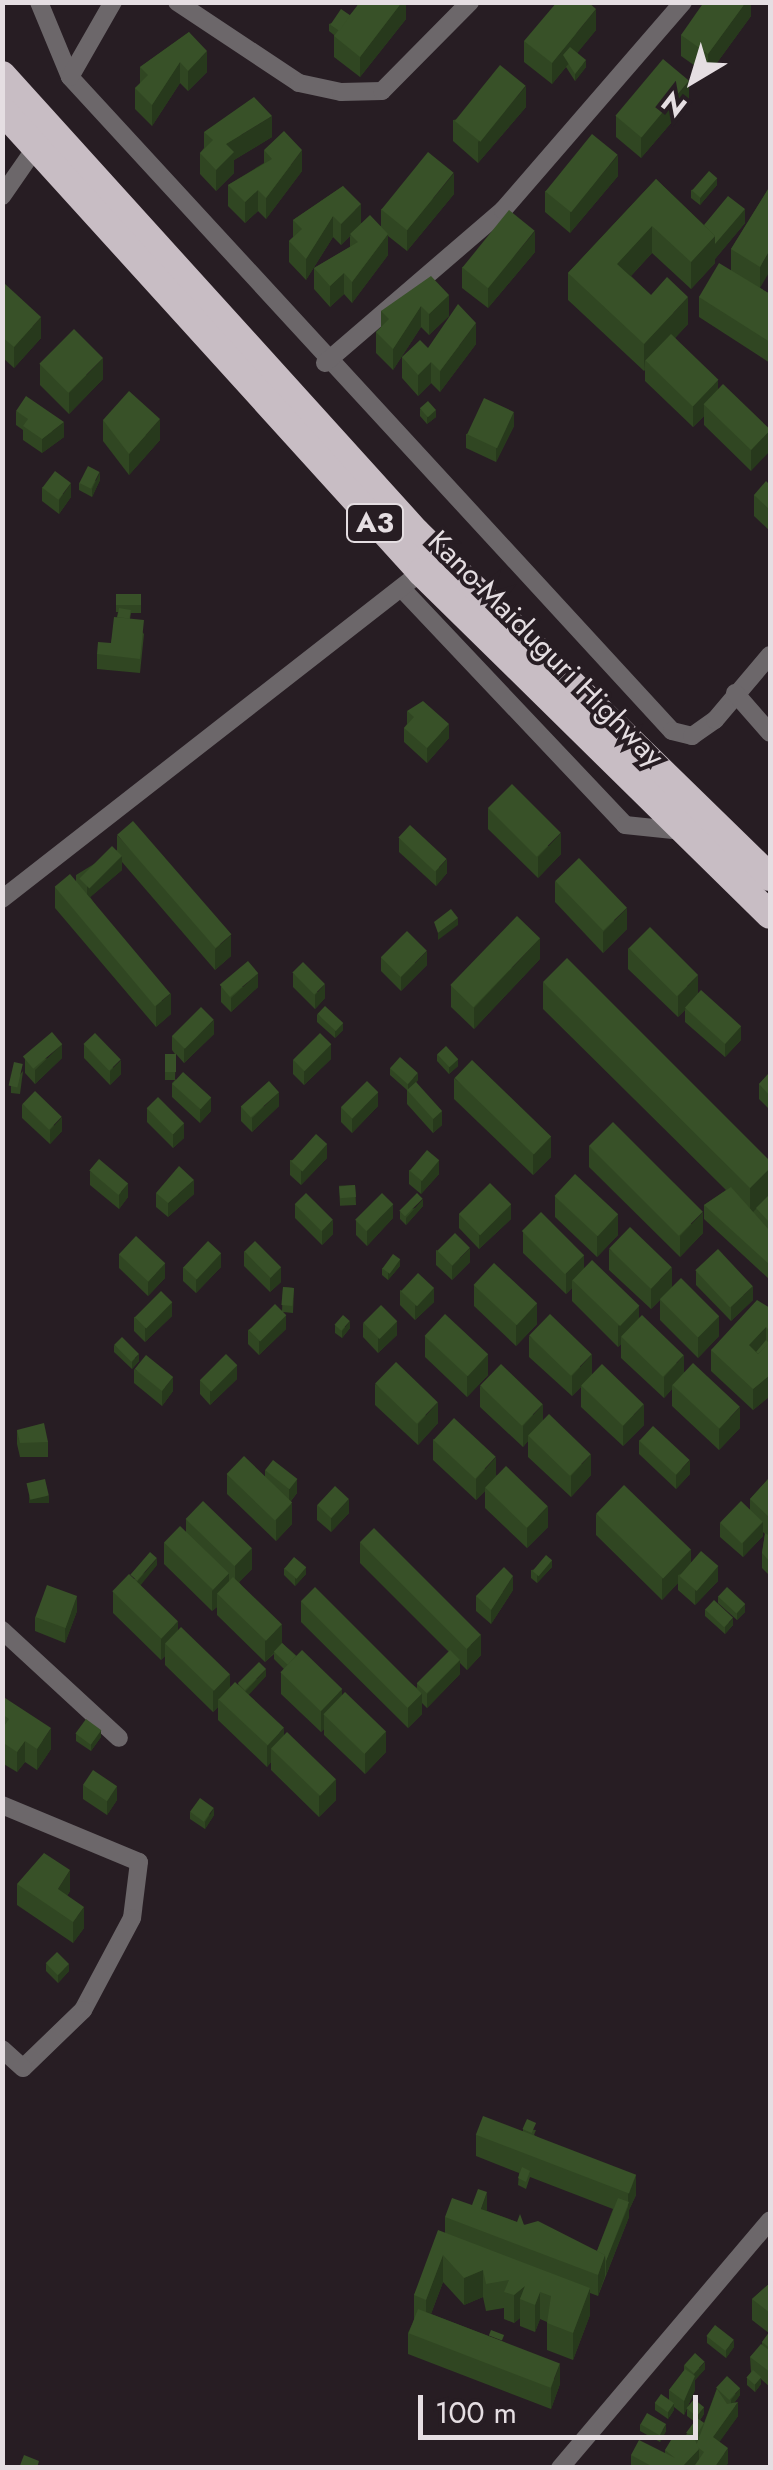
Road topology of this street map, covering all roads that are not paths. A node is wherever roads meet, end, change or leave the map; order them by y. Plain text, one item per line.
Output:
1 (39, 2) edge
2 (113, 2) edge
3 (177, 2) edge
4 (470, 2) edge
5 (683, 2) edge
6 (2, 75) edge
7 (70, 76) junction
8 (2, 110) edge
9 (36, 147) junction
10 (2, 196) edge
11 (325, 363) junction
12 (412, 582) junction
13 (770, 655) edge
14 (735, 693) junction
15 (770, 733) edge
16 (766, 888) edge
17 (2, 899) edge
18 (2, 1630) edge
19 (118, 1738) dead end
20 (2, 1805) edge
21 (2, 2050) edge
22 (770, 2220) edge
23 (560, 2468) edge

1 - 7 street
2 - 7 street
3 - 4 street
5 - 11 street
6 - 16 highway, Kano-Maiduguri Highway / A3
7 - 11 street
8 - 9 highway, Kano-Maiduguri Highway / A3
9 - 10 street
9 - 12 highway, Kano-Maiduguri Highway / A3
11 - 14 street
12 - 16 highway, Kano-Maiduguri Highway / A3
12 - 17 street
13 - 14 street
14 - 15 street
18 - 19 street
20 - 21 street
22 - 23 street

